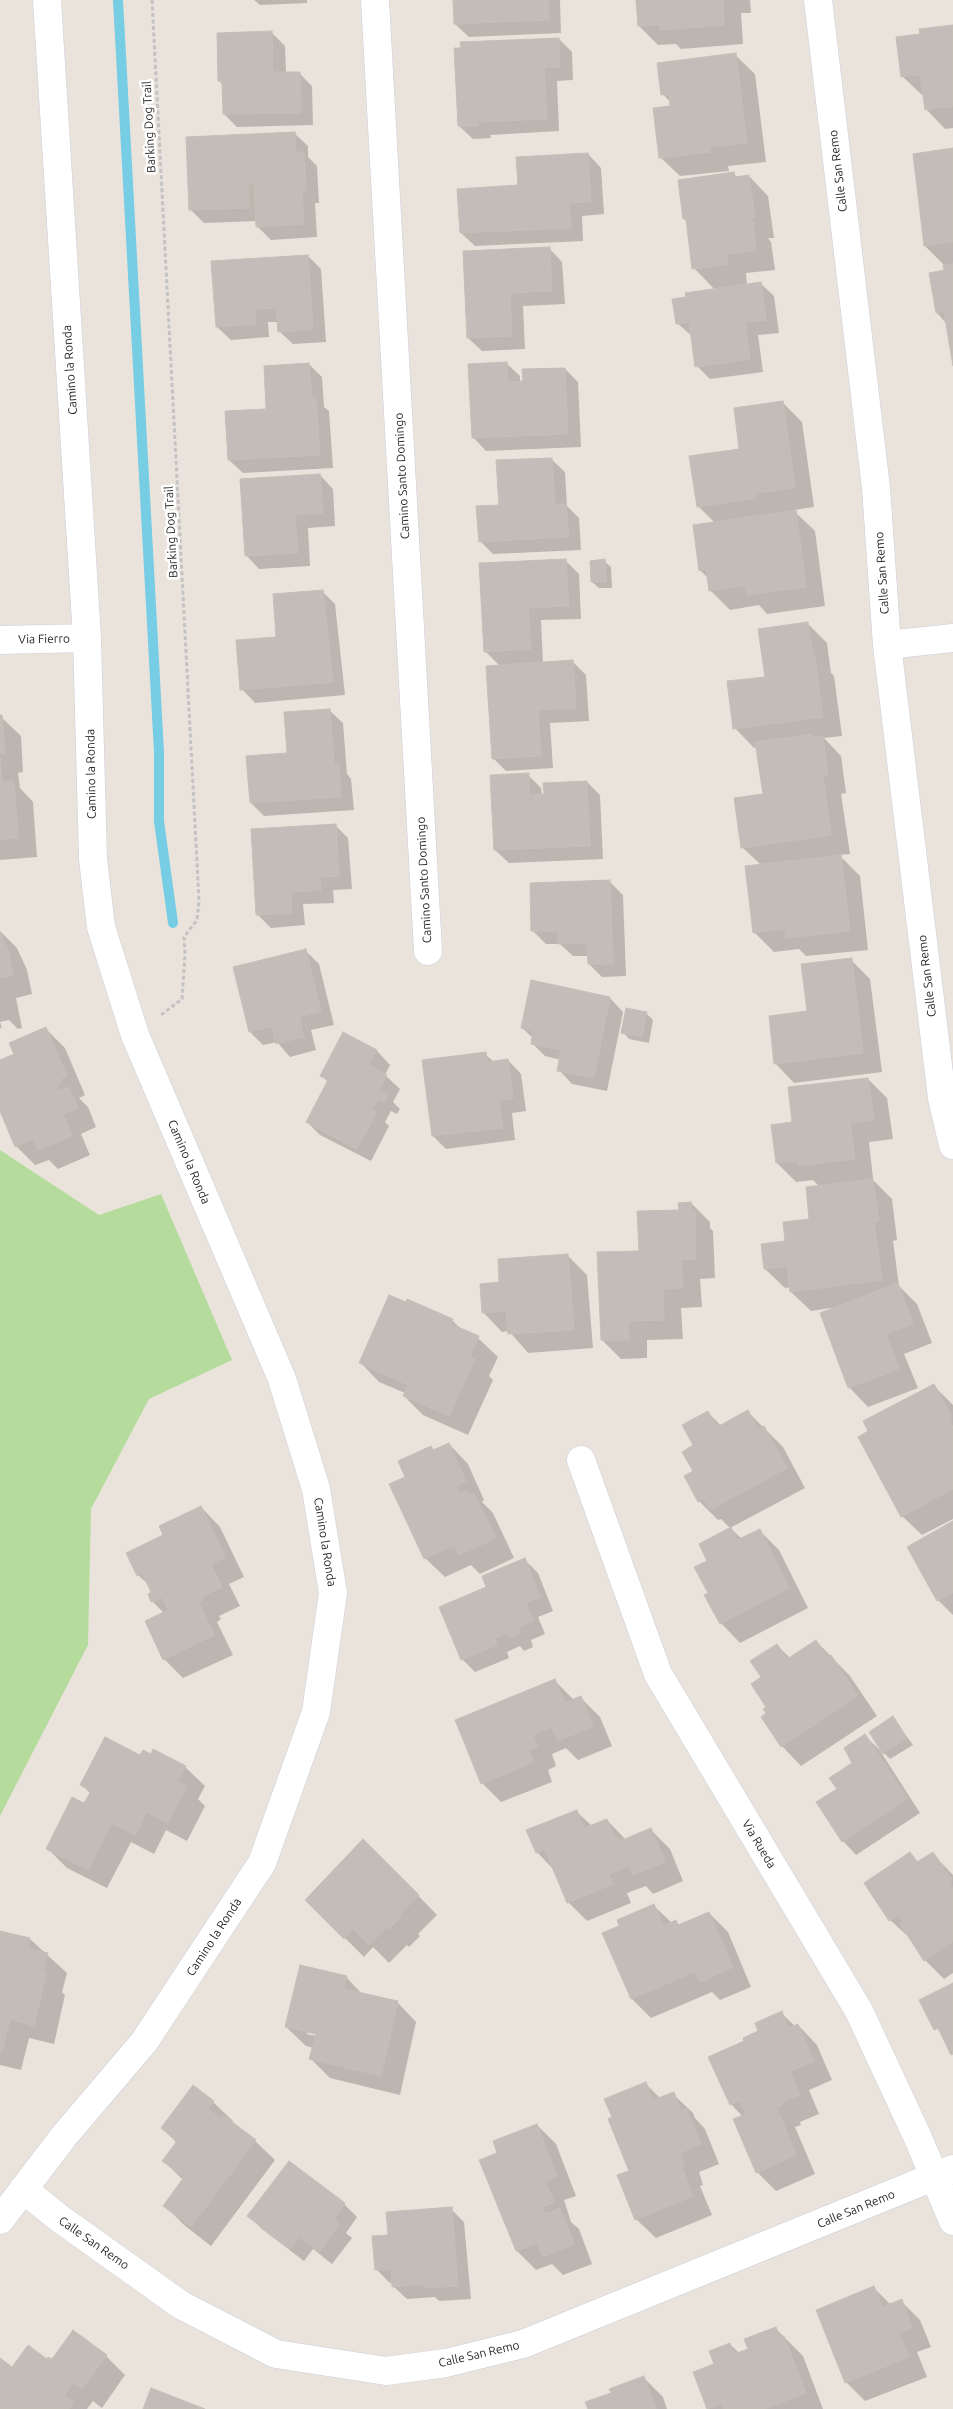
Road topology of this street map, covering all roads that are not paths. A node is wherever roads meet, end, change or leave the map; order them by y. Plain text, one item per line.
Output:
1 (47, 0) edge
2 (376, 0) edge
3 (818, 0) edge
4 (87, 638) junction
5 (953, 638) edge
6 (0, 640) edge
7 (887, 645) junction
8 (428, 951) dead end
9 (947, 1097) edge
10 (953, 1145) edge
11 (581, 1460) dead end
12 (944, 2173) edge
13 (23, 2189) junction
14 (0, 2220) edge
15 (953, 2221) edge

1 - 4 street, Camino la Ronda
2 - 8 street, Camino Santo Domingo
3 - 7 street, Calle San Remo
4 - 6 street, Via Fierro
4 - 13 street, Camino la Ronda
5 - 7 street
7 - 9 street, Calle San Remo
9 - 10 street, Calle San Remo
11 - 12 street, Via Rueda
12 - 13 street, Calle San Remo
12 - 15 street, Via Rueda
13 - 14 street, Camino la Ronda

